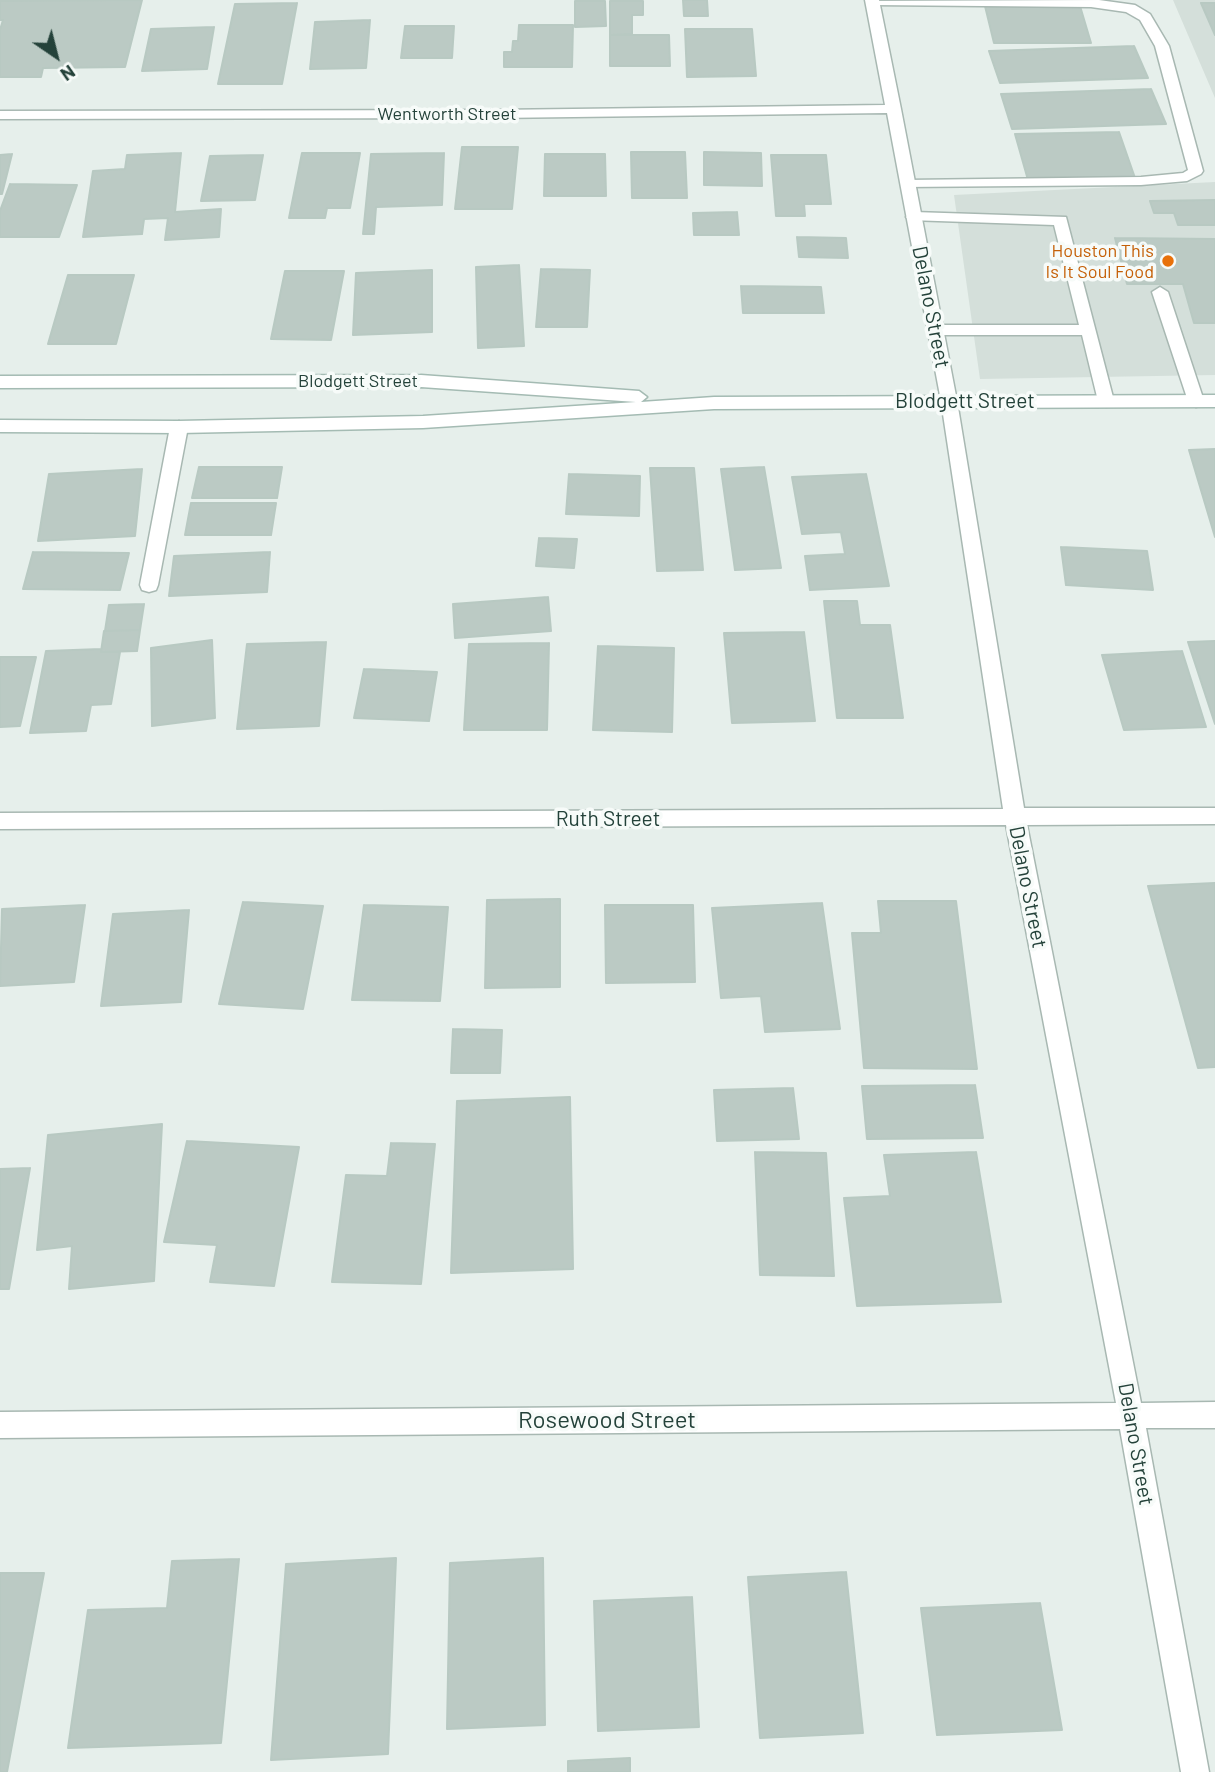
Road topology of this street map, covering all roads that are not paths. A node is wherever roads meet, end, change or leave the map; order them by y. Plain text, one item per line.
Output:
1 (872, 1) edge
2 (894, 109) junction
3 (0, 115) edge
4 (908, 184) junction
5 (914, 217) junction
6 (1160, 292) dead end
7 (936, 330) junction
8 (1088, 330) junction
9 (0, 382) edge
10 (949, 401) junction
11 (1106, 401) junction
12 (1196, 401) junction
13 (1215, 401) edge
14 (715, 403) junction
15 (0, 426) edge
16 (179, 427) junction
17 (149, 585) dead end
18 (1215, 816) edge
19 (1015, 818) junction
20 (0, 821) edge
21 (1215, 1415) edge
22 (1131, 1416) junction
23 (0, 1425) edge
24 (1195, 1772) edge

1 - 2 street, Delano Street
1 - 4 street
2 - 3 street, Wentworth Street
2 - 4 street, Delano Street
4 - 5 street, Delano Street
5 - 7 street, Delano Street
5 - 8 street
6 - 12 street
7 - 8 street
7 - 10 street, Delano Street
8 - 11 street
9 - 14 street, Blodgett Street
10 - 11 street, Blodgett Street
10 - 14 street, Blodgett Street
10 - 19 street, Delano Street
11 - 12 street, Blodgett Street
12 - 13 street, Blodgett Street
14 - 16 street, Blodgett Street
15 - 16 street, Blodgett Street
16 - 17 street
18 - 19 street, Ruth Street
19 - 20 street, Ruth Street
19 - 22 street, Delano Street
21 - 22 street, Rosewood Street
22 - 23 street, Rosewood Street
22 - 24 street, Delano Street

